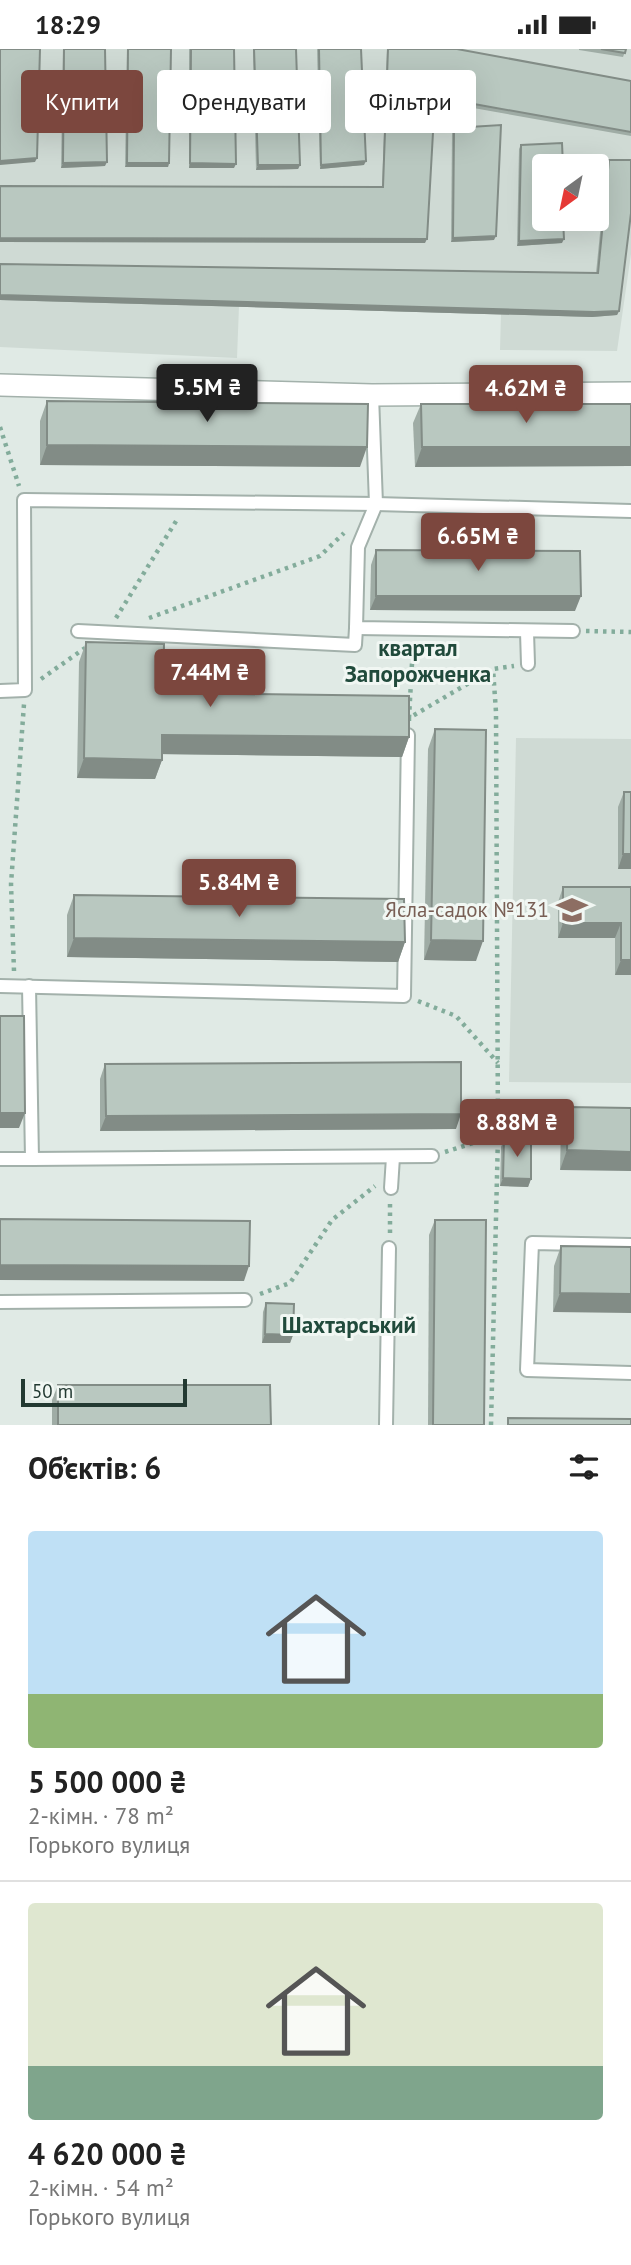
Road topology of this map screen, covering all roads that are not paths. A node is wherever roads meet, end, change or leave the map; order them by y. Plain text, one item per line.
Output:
1 (0, 386) edge
2 (631, 393) edge
3 (372, 395) junction
4 (376, 505) junction
5 (631, 511) edge
6 (356, 628) junction
7 (78, 631) dead end
8 (573, 631) road end
9 (527, 632) junction
10 (528, 664) road end
11 (0, 691) edge
12 (408, 735) edge
13 (0, 986) edge
14 (29, 986) junction
15 (432, 1156) road end
16 (393, 1157) junction
17 (0, 1159) edge
18 (32, 1159) junction
19 (391, 1188) road end
20 (631, 1245) edge
21 (389, 1248) road end
22 (245, 1300) road end
23 (0, 1302) edge
24 (631, 1373) edge
25 (386, 1425) edge

1 - 3 street
2 - 3 street
3 - 4 lane
4 - 5 lane
4 - 6 lane
4 - 11 lane
6 - 7 lane
6 - 9 lane
8 - 9 lane
9 - 10 lane
12 - 14 lane
13 - 14 lane
14 - 18 lane
15 - 16 lane
16 - 18 lane
16 - 19 lane
17 - 18 lane
20 - 24 lane
21 - 25 lane
22 - 23 lane

